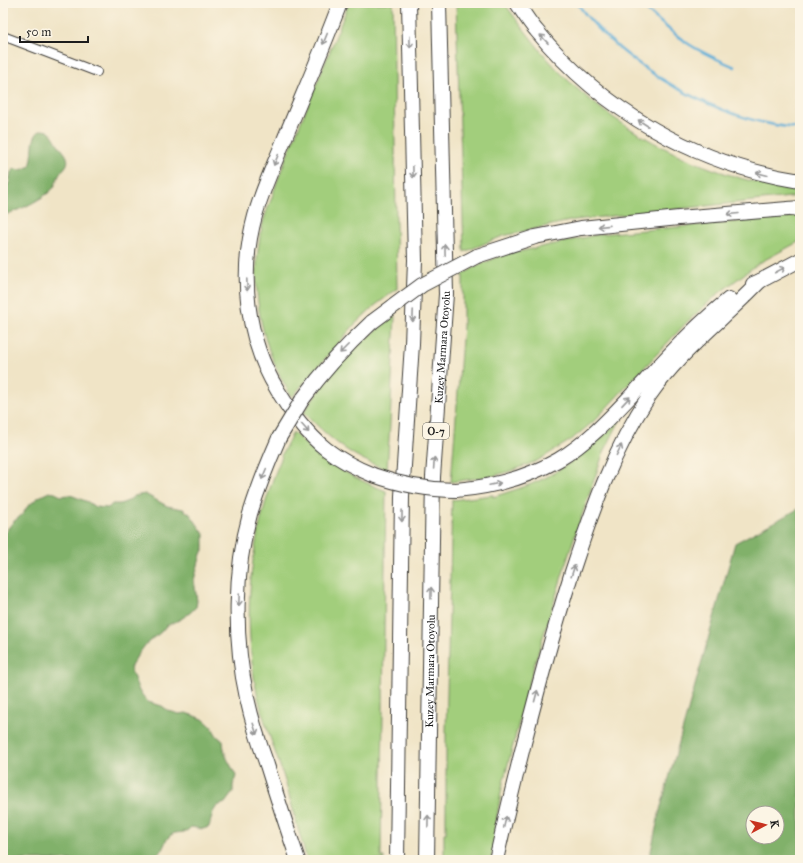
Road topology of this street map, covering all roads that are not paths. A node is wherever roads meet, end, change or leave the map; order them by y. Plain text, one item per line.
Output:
1 (340, 3) edge
2 (409, 3) edge
3 (439, 3) edge
4 (517, 3) edge
5 (3, 36) edge
6 (97, 72) dead end
7 (800, 181) edge
8 (800, 208) edge
9 (800, 260) edge
10 (760, 281) junction
11 (298, 860) edge
12 (397, 860) edge
13 (427, 860) edge
14 (496, 860) edge

1 -> 10 highway, bridge
2 -> 12 highway, O-7
13 -> 3 highway, Kuzey Marmara Otoyolu / O-7
7 -> 4 highway
5 - 6 street
8 -> 11 highway, bridge
10 -> 9 highway
14 -> 10 highway

